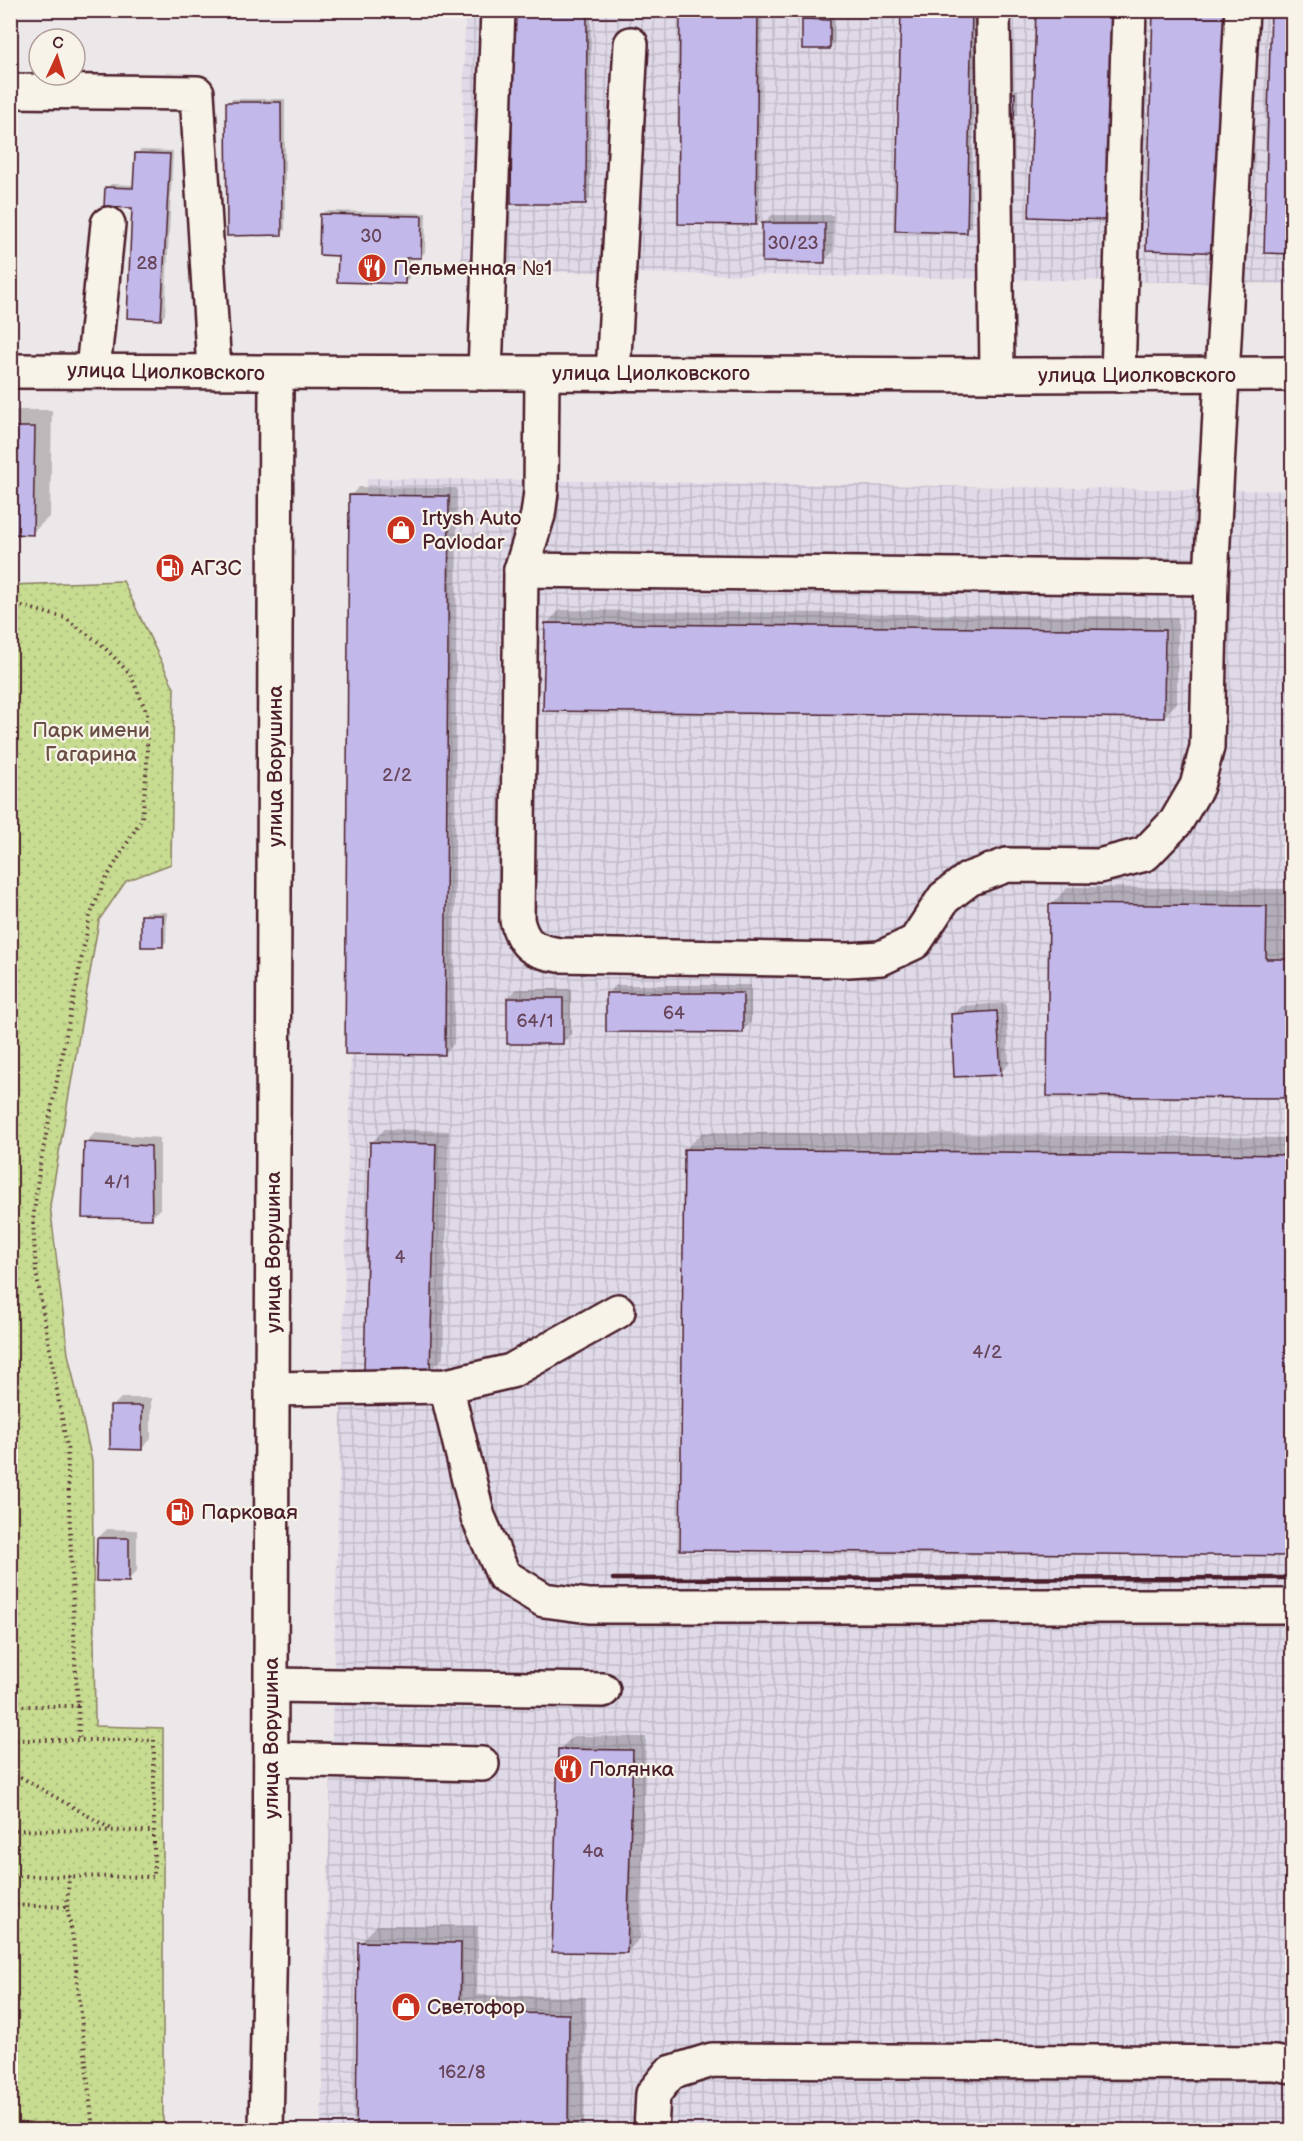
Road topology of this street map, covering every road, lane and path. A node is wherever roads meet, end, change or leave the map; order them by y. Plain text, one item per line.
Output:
1 (498, 10) edge
2 (993, 10) edge
3 (1129, 10) edge
4 (1242, 10) edge
5 (631, 44) dead end
6 (10, 91) edge
7 (108, 224) dead end
8 (93, 370) junction
9 (214, 370) junction
10 (10, 371) edge
11 (276, 373) junction
12 (485, 373) junction
13 (542, 373) junction
14 (613, 374) junction
15 (1222, 374) junction
16 (1293, 374) edge
17 (997, 375) junction
18 (1118, 375) junction
19 (521, 570) junction
20 (1210, 578) junction
21 (10, 606) edge
22 (618, 1311) dead end
23 (446, 1386) junction
24 (273, 1389) junction
25 (1293, 1606) edge
26 (271, 1685) junction
27 (603, 1690) dead end
28 (10, 1706) edge
29 (78, 1706) junction
30 (10, 1740) edge
31 (79, 1741) junction
32 (271, 1759) junction
33 (482, 1764) dead end
34 (10, 1771) edge
35 (10, 1830) edge
36 (114, 1831) junction
37 (154, 1831) junction
38 (10, 1876) edge
39 (69, 1876) junction
40 (10, 1905) edge
41 (67, 1906) junction
42 (1293, 2066) edge
43 (93, 2130) edge
44 (266, 2130) edge
45 (651, 2130) edge

1 - 12 street
2 - 17 street
3 - 18 street
4 - 15 street
5 - 14 street
6 - 9 street
7 - 8 street
8 - 9 street, улица Циолковского
8 - 10 street, улица Циолковского
9 - 11 street, улица Циолковского
11 - 12 street, улица Циолковского
11 - 24 street, улица Ворушина
12 - 13 street, улица Циолковского
13 - 14 street, улица Циолковского
13 - 19 street
14 - 17 street, улица Циолковского
15 - 16 street, улица Циолковского
15 - 18 street, улица Циолковского
15 - 20 street
17 - 18 street, улица Циолковского
19 - 20 street
19 - 20 street
21 - 29 path
22 - 23 street
23 - 24 street
23 - 25 street
24 - 26 street, улица Ворушина
26 - 27 street
26 - 32 street, улица Ворушина
28 - 29 path
29 - 31 path
30 - 31 path
31 - 37 path
32 - 33 street
32 - 44 street, улица Ворушина
34 - 36 path
35 - 36 path
36 - 37 path
37 - 39 path
38 - 39 path
39 - 41 path
40 - 41 path
41 - 43 path
42 - 45 street

